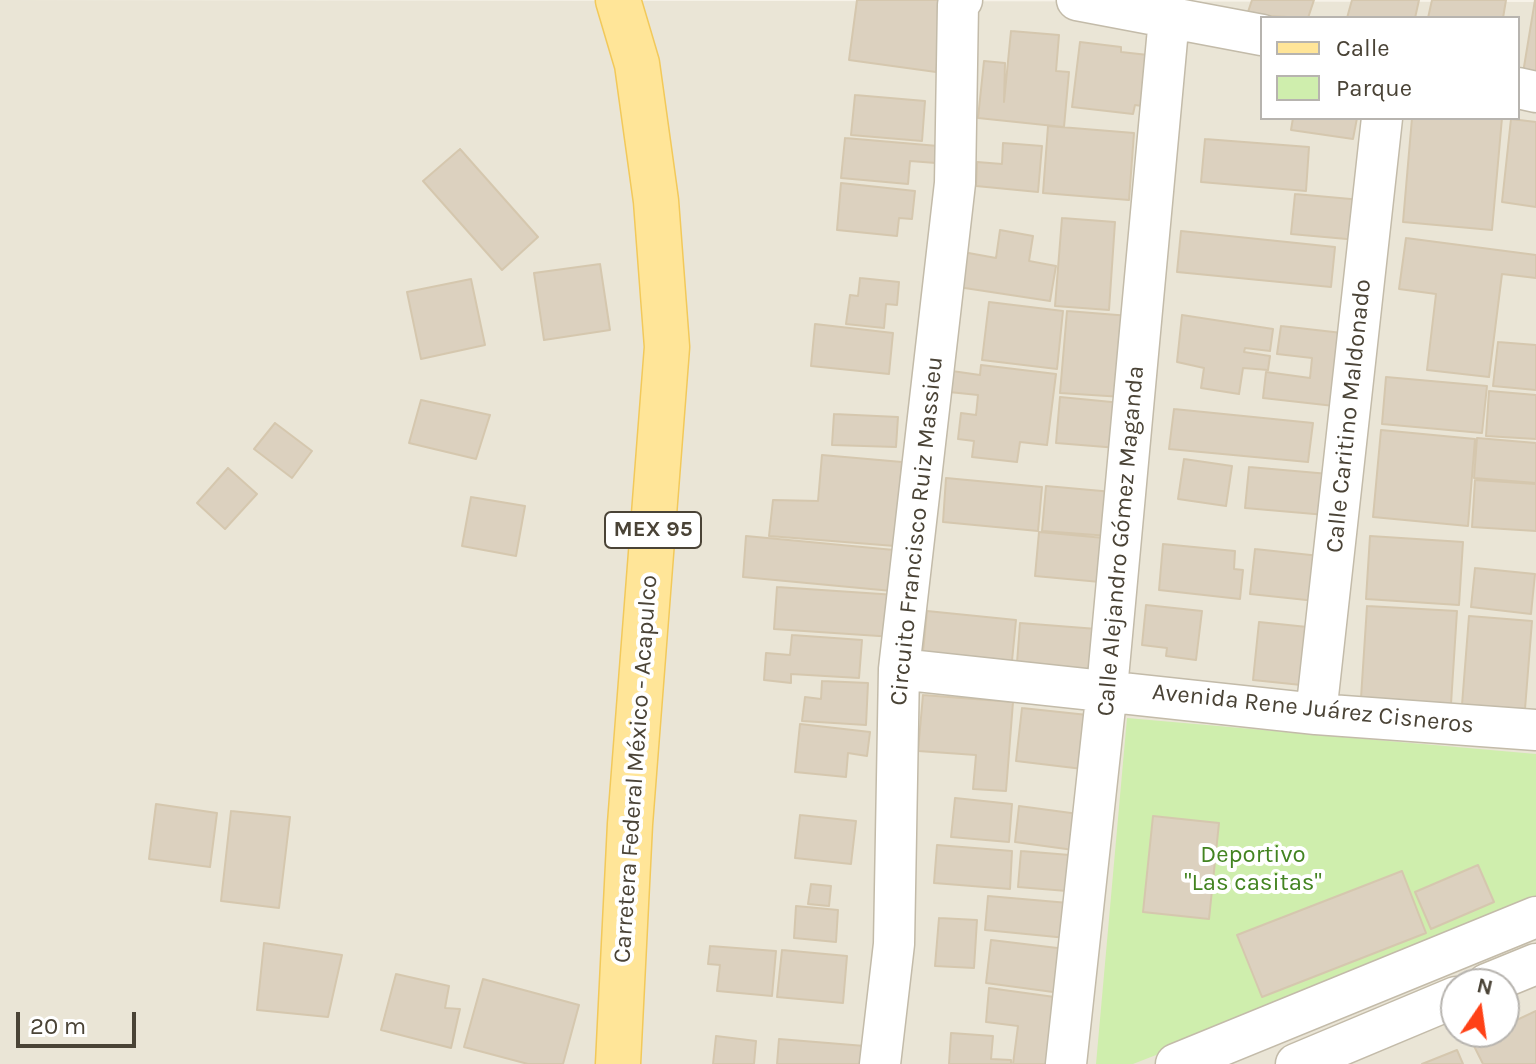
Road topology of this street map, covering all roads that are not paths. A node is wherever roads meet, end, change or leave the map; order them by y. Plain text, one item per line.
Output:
1 (618, 0) edge
2 (962, 0) edge
3 (1077, 0) edge
4 (1169, 18) junction
5 (1260, 35) edge
6 (1382, 120) edge
7 (899, 669) junction
8 (1107, 689) junction
9 (1316, 714) junction
10 (1536, 730) edge
11 (1536, 917) edge
12 (1440, 1008) edge
13 (1379, 1048) edge
14 (618, 1064) edge
15 (880, 1064) edge
16 (1066, 1064) edge
17 (1176, 1064) edge
18 (1296, 1064) edge

1 - 14 main road, Carretera Federal México - Acapulco / MEX 95
2 - 7 street, Circuito Francisco Ruiz Massieu
3 - 4 street
4 - 5 street
4 - 8 street, Calle Alejandro Gómez Maganda
6 - 9 street, Calle Caritino Maldonado
7 - 8 street, Avenida Rene Juárez Cisneros
7 - 15 street, Circuito Francisco Ruiz Massieu
8 - 9 street, Avenida Rene Juárez Cisneros
8 - 16 street, Calle Alejandro Gómez Maganda
9 - 10 street, Avenida Rene Juárez Cisneros
11 - 17 street
12 - 13 street
13 - 18 street

